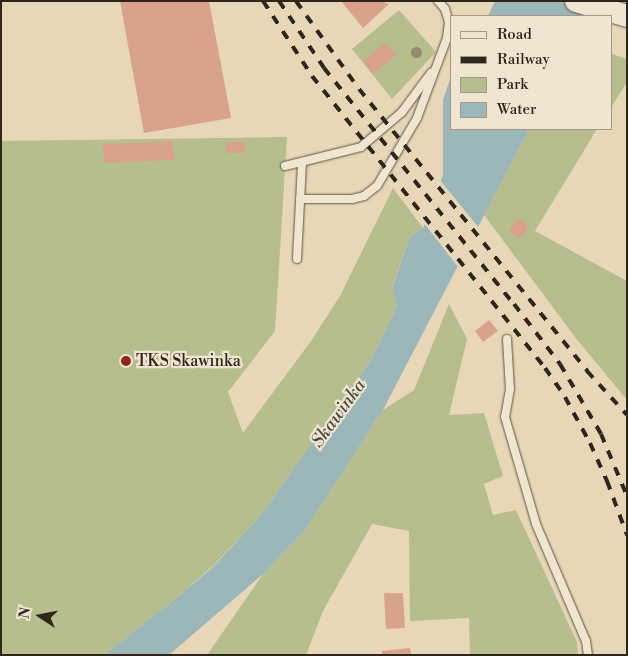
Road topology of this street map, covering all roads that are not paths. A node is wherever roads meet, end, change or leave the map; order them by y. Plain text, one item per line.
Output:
1 (438, 1) edge
2 (576, 1) edge
3 (627, 16) edge
4 (437, 66) junction
5 (302, 163) junction
6 (285, 166) dead end
7 (300, 199) junction
8 (297, 259) dead end
9 (507, 339) dead end
10 (588, 655) edge

1 - 4 lane
2 - 3 main road
4 - 5 lane
4 - 7 lane
5 - 6 lane
5 - 7 lane
7 - 8 lane
9 - 10 lane

